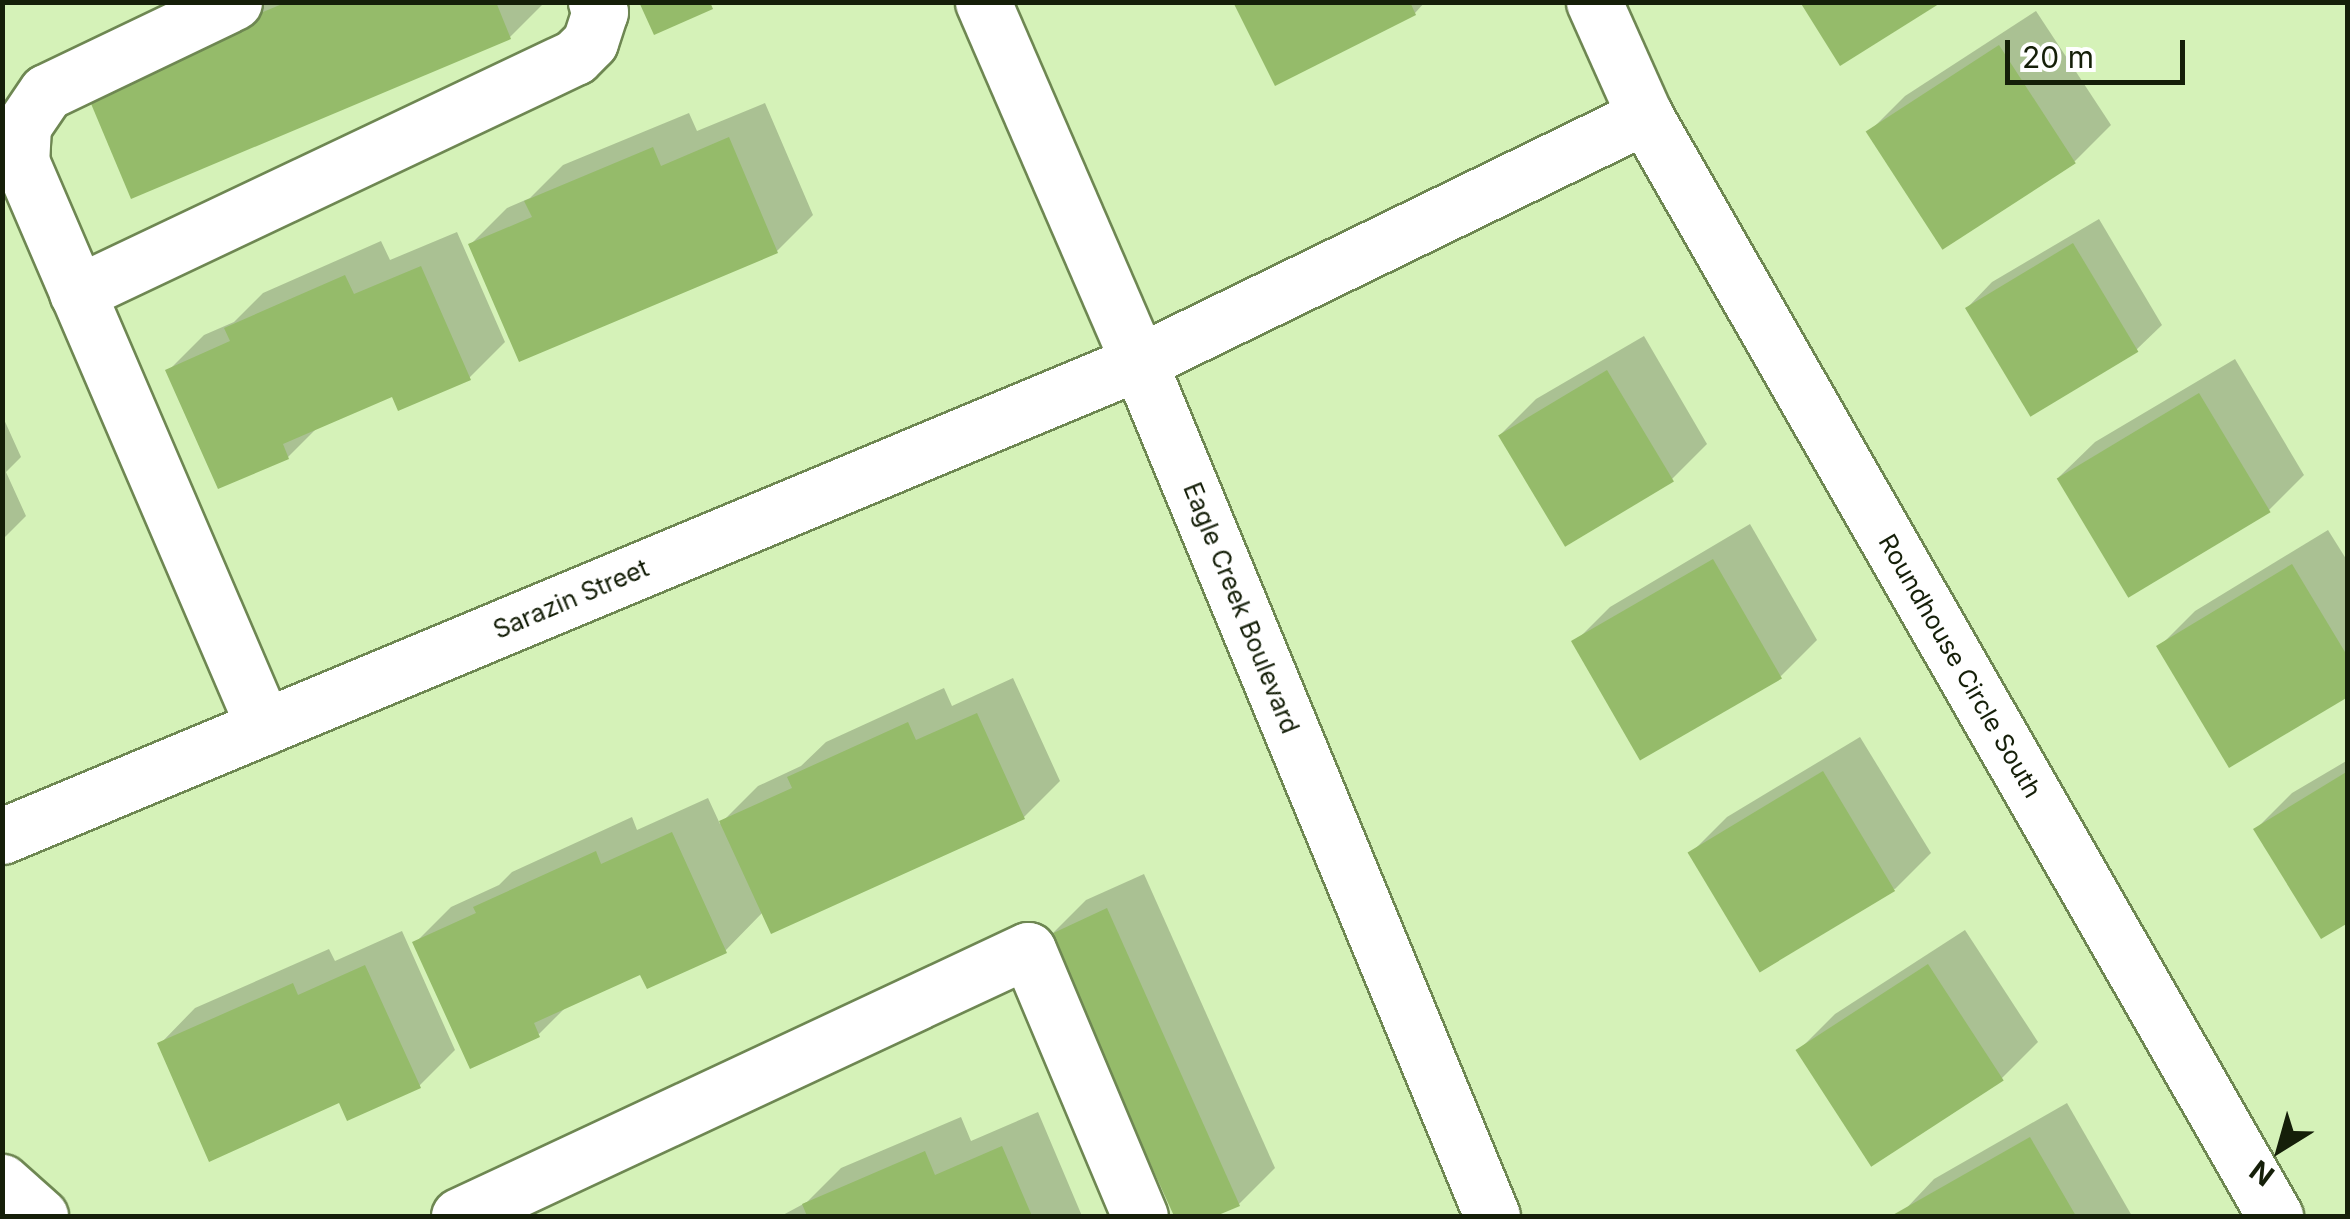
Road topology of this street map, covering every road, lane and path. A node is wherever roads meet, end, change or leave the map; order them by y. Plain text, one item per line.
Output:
1 (234, 2) edge
2 (596, 2) edge
3 (983, 2) edge
4 (1594, 2) edge
5 (1645, 116) junction
6 (78, 293) junction
7 (1140, 362) junction
8 (264, 727) junction
9 (2, 836) edge
10 (2, 1182) edge
11 (40, 1216) edge
12 (459, 1216) edge
13 (1140, 1216) edge
14 (1492, 1216) edge
15 (2275, 1216) edge

1 - 6 street
2 - 6 street
3 - 7 street, Eagle Creek Boulevard
4 - 5 street, Roundhouse Circle South
5 - 7 street
5 - 15 street, Roundhouse Circle South
6 - 8 street
7 - 8 street, Sarazin Street
7 - 14 street, Eagle Creek Boulevard
8 - 9 street, Sarazin Street
10 - 11 street
12 - 13 street

